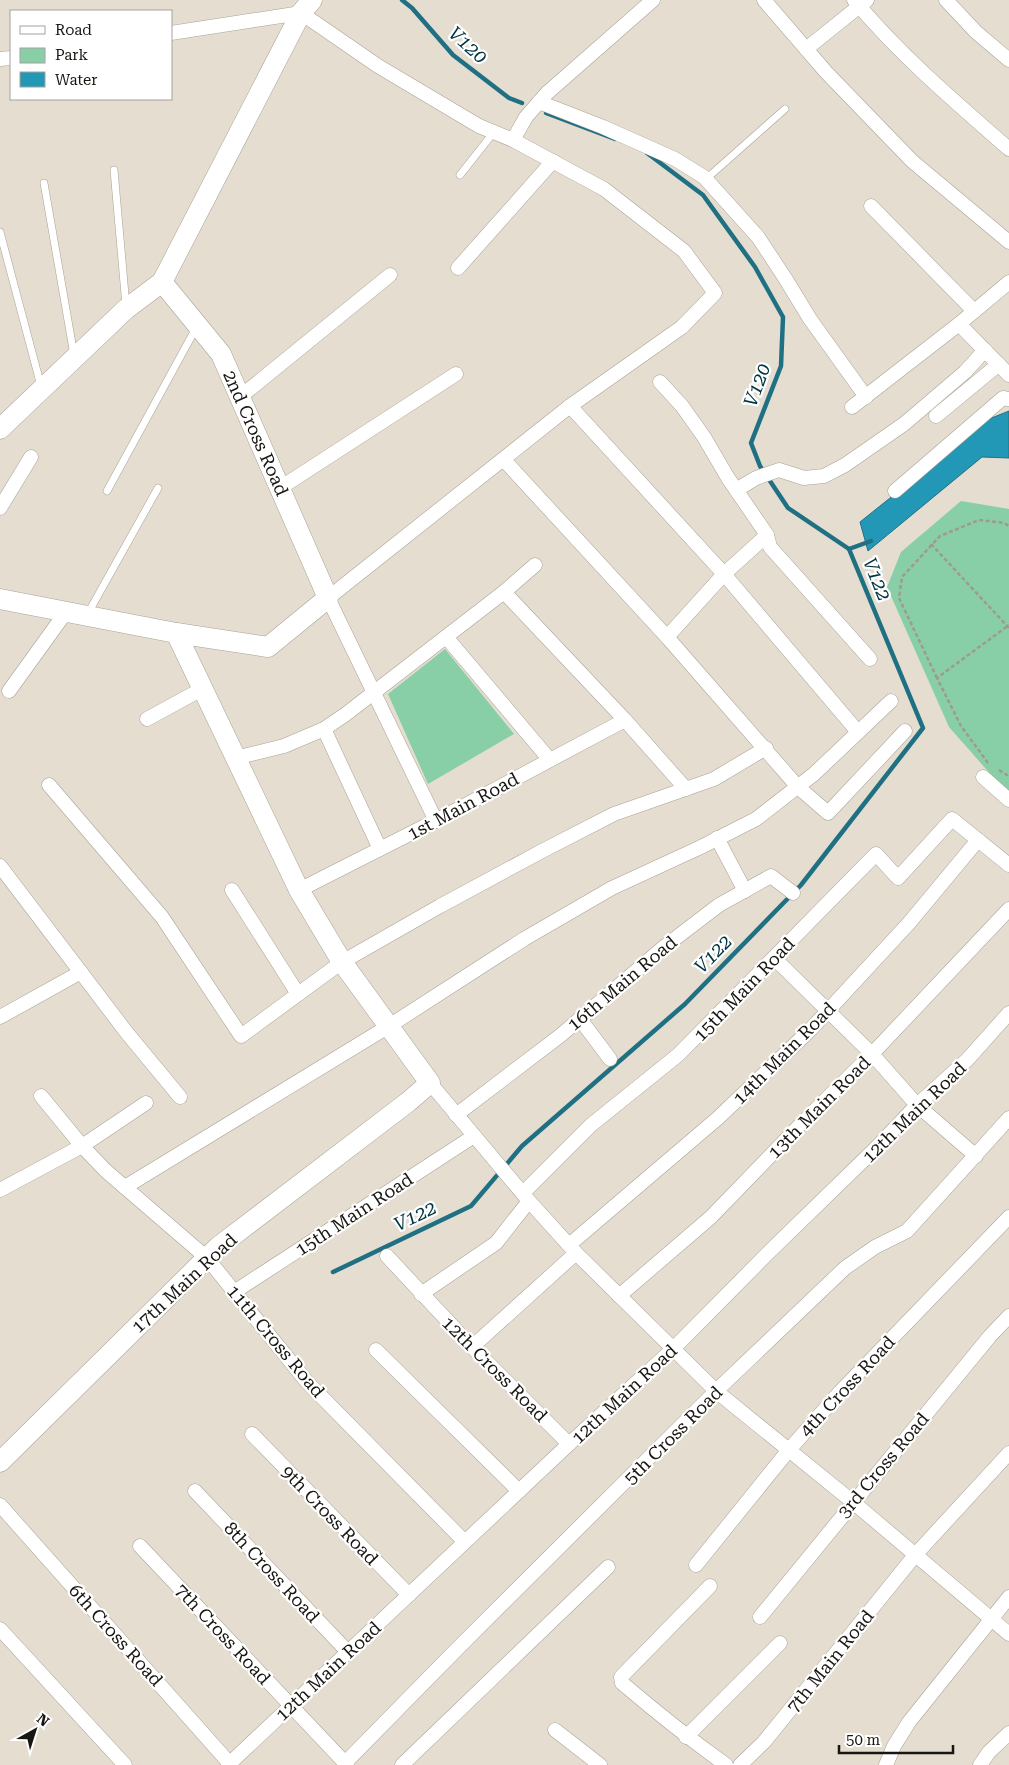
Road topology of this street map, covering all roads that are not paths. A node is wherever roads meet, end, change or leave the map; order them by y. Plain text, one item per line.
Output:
1 (653, 0) edge
2 (764, 0) edge
3 (946, 0) edge
4 (860, 2) edge
5 (306, 7) edge
6 (172, 33) edge
7 (806, 49) junction
8 (1009, 60) edge
9 (539, 102) junction
10 (785, 109) dead end
11 (494, 132) junction
12 (513, 140) junction
13 (1009, 149) edge
14 (553, 161) junction
15 (114, 170) dead end
16 (460, 175) dead end
17 (706, 179) junction
18 (44, 182) dead end
19 (871, 206) dead end
20 (0, 232) edge
21 (1009, 242) edge
22 (458, 268) dead end
23 (390, 275) dead end
24 (162, 282) junction
25 (1009, 282) edge
26 (126, 309) junction
27 (974, 311) junction
28 (959, 324) junction
29 (198, 326) junction
30 (985, 350) junction
31 (75, 357) junction
32 (999, 364) junction
33 (456, 374) dead end
34 (1009, 375) edge
35 (660, 382) dead end
36 (41, 389) junction
37 (240, 397) junction
38 (866, 397) junction
39 (1009, 399) edge
40 (570, 406) junction
41 (852, 407) dead end
42 (936, 416) dead end
43 (0, 429) edge
44 (32, 458) dead end
45 (504, 460) junction
46 (158, 488) dead end
47 (280, 488) junction
48 (736, 490) junction
49 (107, 491) dead end
50 (895, 491) dead end
51 (0, 508) edge
52 (767, 535) junction
53 (535, 566) dead end
54 (724, 574) junction
55 (504, 592) junction
56 (328, 598) junction
57 (0, 599) edge
58 (66, 612) junction
59 (86, 615) junction
60 (176, 633) junction
61 (446, 637) junction
62 (667, 637) junction
63 (870, 659) dead end
64 (202, 689) junction
65 (9, 691) dead end
66 (375, 692) junction
67 (890, 700) dead end
68 (147, 720) dead end
69 (626, 720) junction
70 (324, 729) junction
71 (906, 731) dead end
72 (858, 732) junction
73 (766, 748) junction
74 (235, 758) junction
75 (550, 760) junction
76 (983, 777) dead end
77 (49, 785) dead end
78 (798, 787) junction
79 (686, 789) junction
80 (1009, 800) edge
81 (436, 821) junction
82 (717, 838) junction
83 (978, 840) junction
84 (380, 849) junction
85 (1009, 865) edge
86 (0, 866) edge
87 (232, 890) dead end
88 (299, 890) junction
89 (745, 891) junction
90 (793, 893) dead end
91 (1009, 909) edge
92 (774, 958) junction
93 (342, 962) junction
94 (81, 972) junction
95 (298, 994) junction
96 (827, 1012) junction
97 (1009, 1013) edge
98 (0, 1017) edge
99 (580, 1019) junction
100 (388, 1026) junction
101 (872, 1054) junction
102 (610, 1059) dead end
103 (430, 1083) junction
104 (41, 1096) dead end
105 (180, 1097) dead end
106 (146, 1103) dead end
107 (917, 1105) junction
108 (456, 1114) junction
109 (1009, 1118) edge
110 (474, 1136) junction
111 (82, 1146) junction
112 (976, 1156) junction
113 (126, 1187) junction
114 (0, 1190) edge
115 (526, 1197) junction
116 (1009, 1217) edge
117 (572, 1249) junction
118 (387, 1256) dead end
119 (207, 1258) junction
120 (234, 1292) junction
121 (421, 1294) junction
122 (619, 1296) junction
123 (1009, 1316) edge
124 (472, 1347) junction
125 (673, 1349) junction
126 (376, 1350) dead end
127 (716, 1391) junction
128 (252, 1434) dead end
129 (569, 1444) junction
130 (788, 1451) junction
131 (1009, 1453) edge
132 (0, 1462) edge
133 (195, 1491) dead end
134 (519, 1491) junction
135 (853, 1502) junction
136 (0, 1505) edge
137 (466, 1542) junction
138 (140, 1546) dead end
139 (916, 1554) junction
140 (696, 1564) dead end
141 (608, 1567) dead end
142 (710, 1586) dead end
143 (409, 1595) junction
144 (1009, 1597) edge
145 (760, 1617) dead end
146 (990, 1619) junction
147 (0, 1629) edge
148 (1009, 1634) edge
149 (780, 1643) dead end
150 (348, 1652) junction
151 (291, 1706) junction
152 (555, 1730) dead end
153 (1009, 1733) edge
154 (686, 1737) junction
155 (894, 1746) junction
156 (230, 1764) edge
157 (346, 1764) edge
158 (125, 1765) edge
159 (402, 1765) edge
160 (600, 1765) edge
161 (726, 1765) edge
162 (740, 1765) edge
163 (877, 1765) edge
164 (886, 1765) edge
165 (980, 1765) edge

1 - 9 street
2 - 7 street
3 - 8 street
4 - 7 street
4 - 13 street
5 - 6 street
5 - 11 street
5 - 24 street
7 - 21 street
9 - 12 street
9 - 17 street
10 - 17 lane
11 - 12 street
11 - 16 lane
12 - 14 street
14 - 22 street
14 - 40 street
15 - 26 lane
17 - 38 street
18 - 31 lane
19 - 27 street
20 - 36 lane
23 - 37 street
24 - 26 street
24 - 29 street, 2nd Cross Road
25 - 27 street
26 - 31 street
27 - 28 street
28 - 30 street
28 - 38 street
29 - 37 street, 2nd Cross Road
29 - 49 lane
30 - 32 street
30 - 48 street
31 - 36 street
32 - 34 street
32 - 42 street
33 - 47 street
35 - 48 street
36 - 43 street
37 - 47 street, 2nd Cross Road
38 - 41 street
39 - 50 street
40 - 45 street
40 - 54 street
44 - 51 street
45 - 56 street
45 - 62 street
46 - 59 lane
47 - 56 street, 2nd Cross Road
48 - 52 street
52 - 54 street
52 - 63 street
53 - 55 street
54 - 62 street
54 - 72 street
55 - 61 street
55 - 69 street
56 - 60 street
56 - 66 street
57 - 58 street
58 - 59 street
58 - 65 street
59 - 60 street
60 - 64 street
61 - 66 street
61 - 75 street
62 - 73 street
64 - 68 street
64 - 74 street
66 - 70 street
66 - 81 street
67 - 72 street
69 - 75 street, 1st Main Road
69 - 79 street
70 - 74 street
70 - 84 street
71 - 78 street
72 - 78 street
73 - 78 street
73 - 79 street
74 - 88 street
75 - 81 street, 1st Main Road
76 - 80 street
77 - 95 street
78 - 82 street
79 - 93 street
81 - 84 street, 1st Main Road
82 - 89 street
82 - 100 street
83 - 85 street
83 - 92 street, 15th Main Road
83 - 96 street, 14th Main Road
84 - 88 street, 1st Main Road
86 - 94 street
87 - 95 street
88 - 93 street
89 - 90 street, 16th Main Road
89 - 99 street, 16th Main Road
91 - 101 street, 13th Main Road
92 - 96 street
92 - 115 street, 15th Main Road
93 - 95 street
93 - 100 street
94 - 98 street
94 - 105 street
96 - 101 street
96 - 117 street, 14th Main Road
97 - 107 street, 12th Main Road
99 - 102 street
99 - 108 street, 16th Main Road
100 - 103 street
100 - 113 street
101 - 107 street
101 - 122 street, 13th Main Road
103 - 108 street
103 - 119 street, 17th Main Road
104 - 111 street, 11th Cross Road
106 - 111 street
107 - 112 street
107 - 125 street, 12th Main Road
108 - 110 street
109 - 112 street, 5th Cross Road
110 - 115 street
110 - 120 street, 15th Main Road
111 - 113 street, 11th Cross Road
111 - 114 street
112 - 127 street, 5th Cross Road
113 - 119 street, 11th Cross Road
115 - 117 street
115 - 121 street, 15th Main Road
116 - 130 street, 4th Cross Road
117 - 122 street
117 - 124 street, 14th Main Road
118 - 121 street, 12th Cross Road
119 - 120 street, 11th Cross Road
119 - 132 street, 17th Main Road
120 - 137 street, 11th Cross Road
121 - 124 street, 12th Cross Road
122 - 125 street
123 - 135 street, 3rd Cross Road
124 - 129 street, 12th Cross Road
125 - 127 street
125 - 129 street, 12th Main Road
126 - 134 street
127 - 130 street
127 - 157 street, 5th Cross Road
128 - 143 street, 9th Cross Road
129 - 134 street, 12th Main Road
130 - 135 street
130 - 140 street, 4th Cross Road
131 - 139 street
133 - 150 street, 8th Cross Road
134 - 137 street, 12th Main Road
135 - 139 street
135 - 145 street, 3rd Cross Road
136 - 156 street, 6th Cross Road
137 - 143 street, 12th Main Road
138 - 151 street, 7th Cross Road
139 - 146 street
139 - 162 street, 7th Main Road
141 - 159 street
142 - 154 street
143 - 150 street, 12th Main Road
144 - 146 street
146 - 148 street
146 - 155 street
147 - 158 street
149 - 154 street
150 - 151 street, 12th Main Road
151 - 156 street, 12th Main Road
151 - 157 street, 7th Cross Road
152 - 160 street
153 - 165 street
154 - 161 street
155 - 163 street
155 - 164 street

